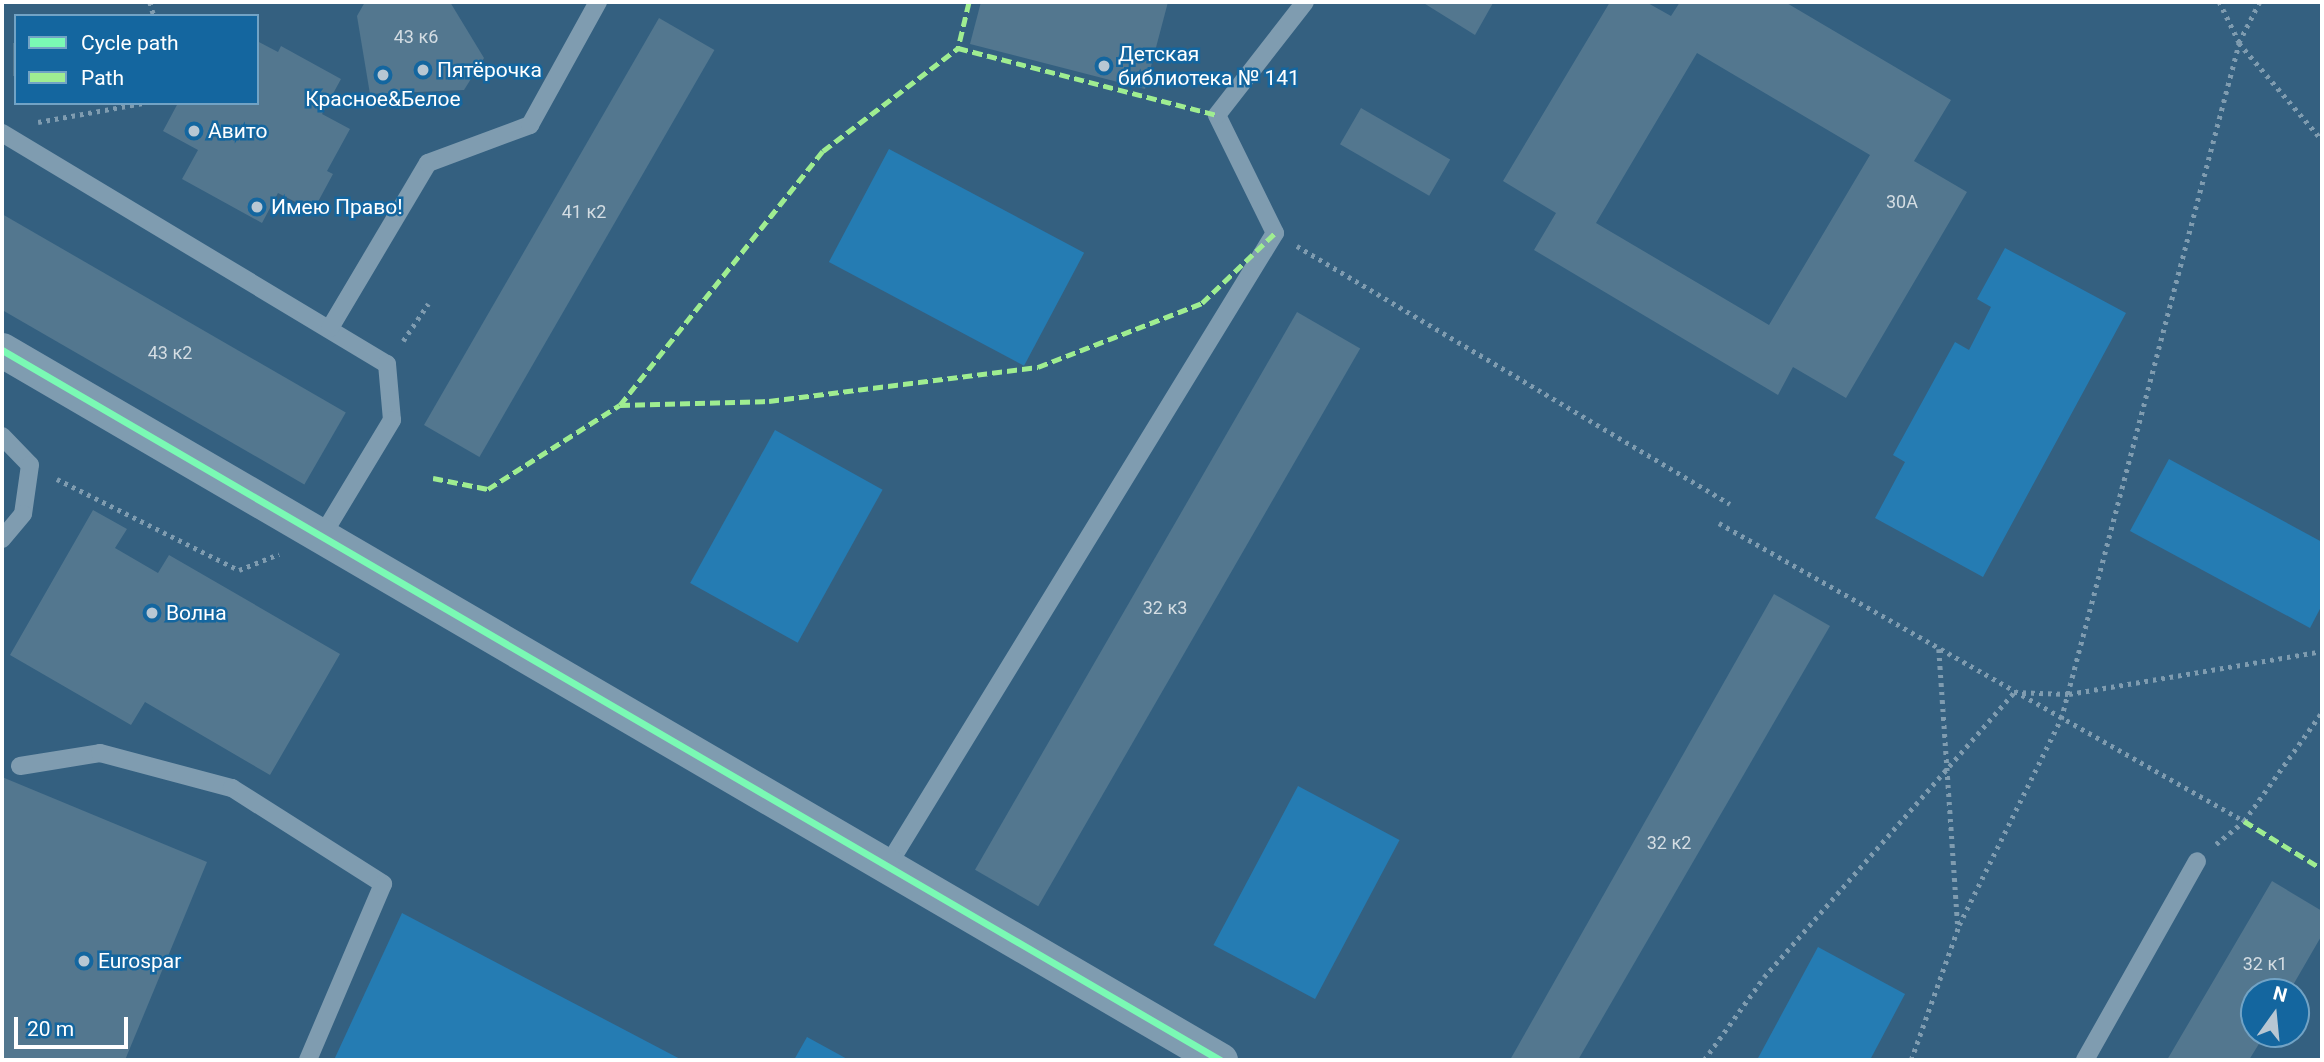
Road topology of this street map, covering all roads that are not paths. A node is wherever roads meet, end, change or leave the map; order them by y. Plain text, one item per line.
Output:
1 (598, 2) edge
2 (1306, 2) edge
3 (2, 133) edge
4 (330, 328) junction
5 (2, 350) edge
6 (2, 436) edge
7 (322, 536) junction
8 (2, 539) edge
9 (20, 766) dead end
10 (2197, 861) road end
11 (888, 865) junction
12 (308, 1060) edge
13 (1220, 1060) edge
14 (2085, 1060) edge

1 - 4 lane
2 - 11 lane
3 - 4 lane
4 - 7 lane
5 - 7 street
6 - 8 lane
7 - 11 street
9 - 12 lane
10 - 14 lane
11 - 13 street

